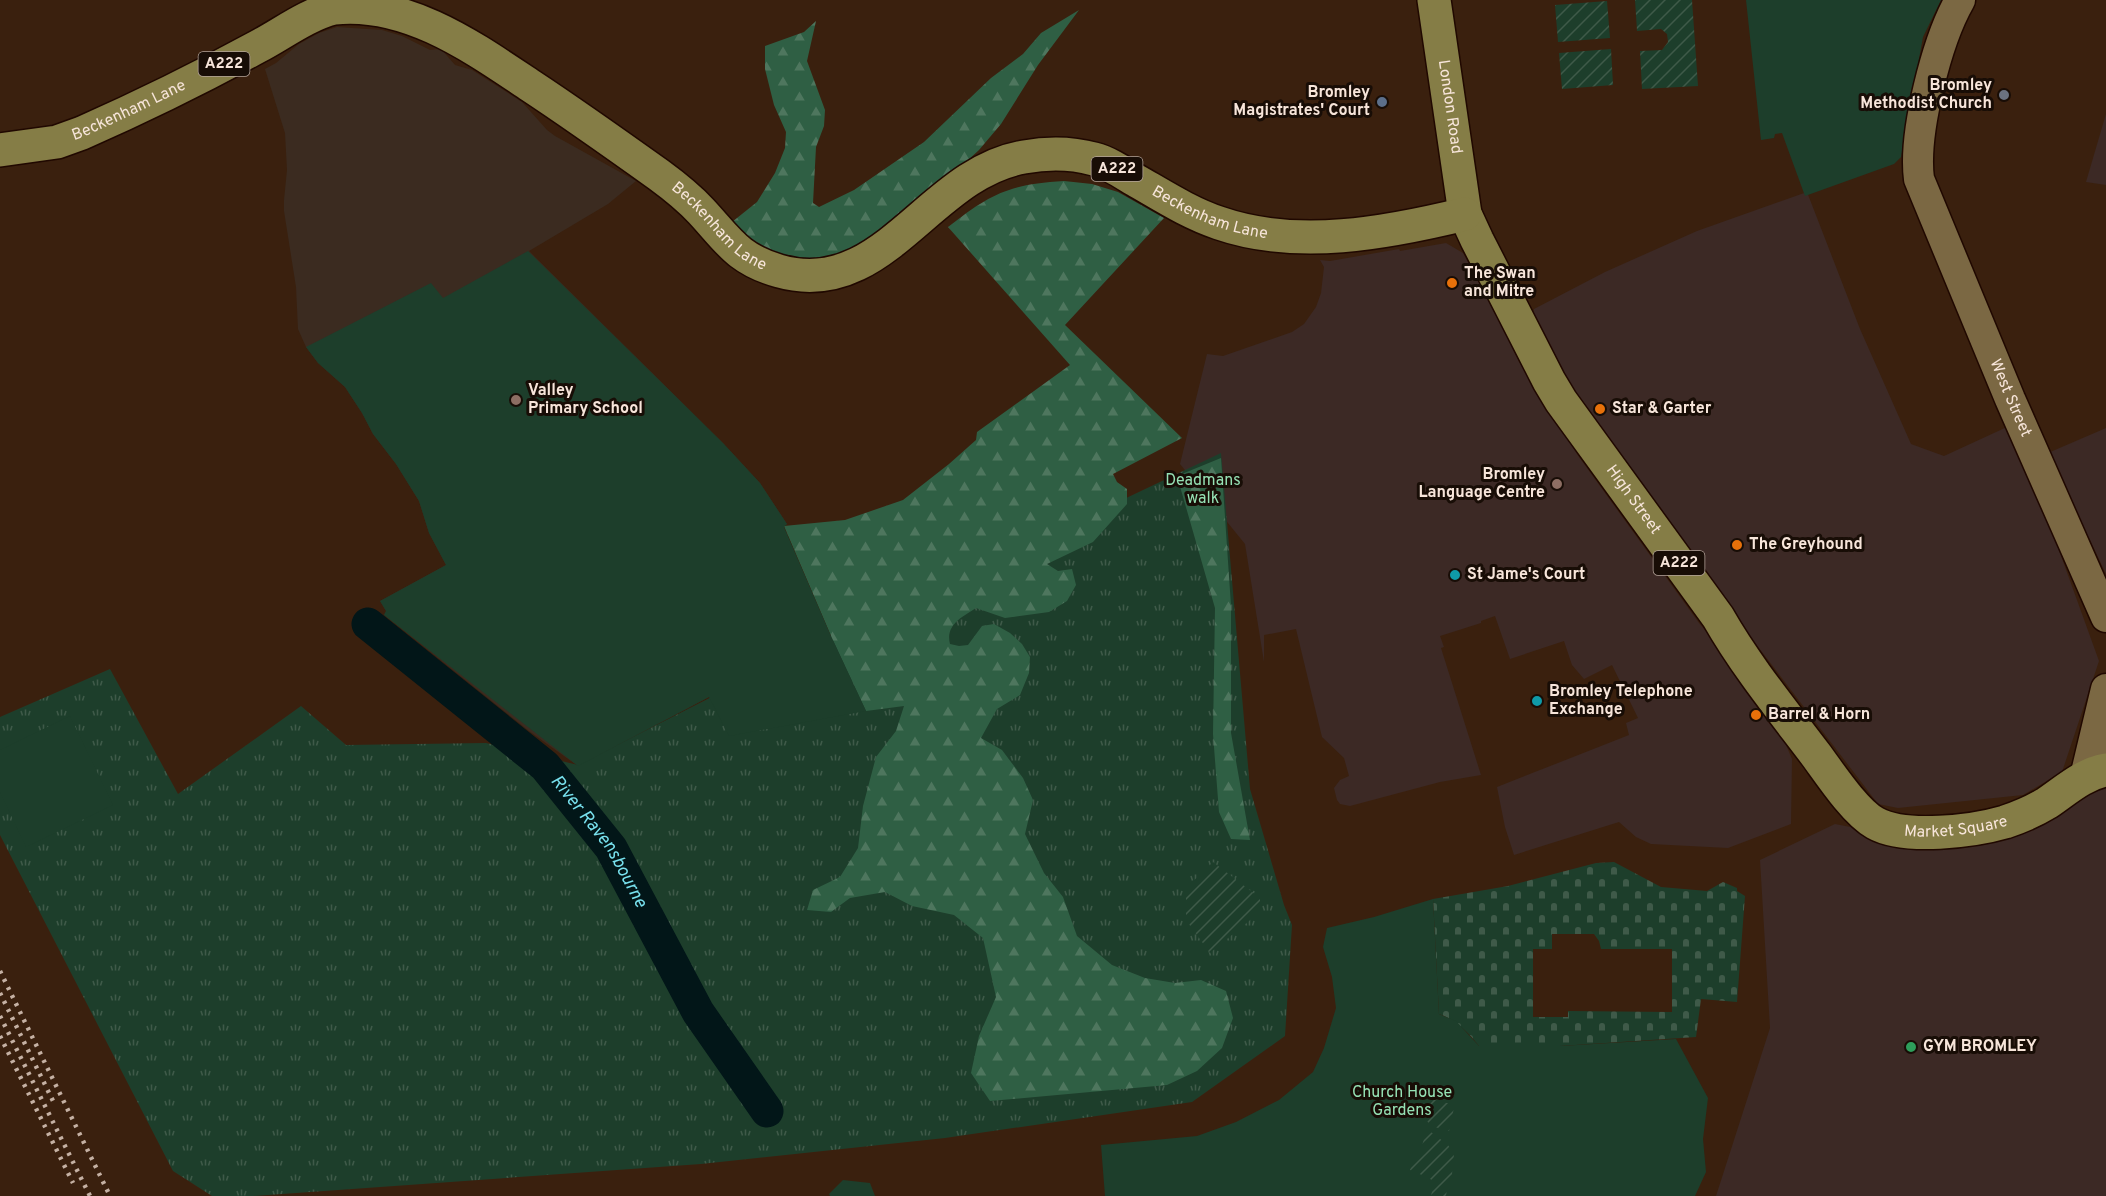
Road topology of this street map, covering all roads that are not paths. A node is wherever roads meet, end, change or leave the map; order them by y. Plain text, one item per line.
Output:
1 (1434, 0) edge
2 (1960, 0) edge
3 (0, 150) edge
4 (1465, 214) junction
5 (2106, 617) edge
6 (2106, 689) edge
7 (2095, 774) edge
8 (1875, 823) joint

1 - 4 main road, London Road / A222
2 - 5 street, West Street
3 - 4 main road, Beckenham Lane / A222
4 - 8 main road, High Street / A222
6 - 7 street
7 - 8 main road, Market Square / A222

